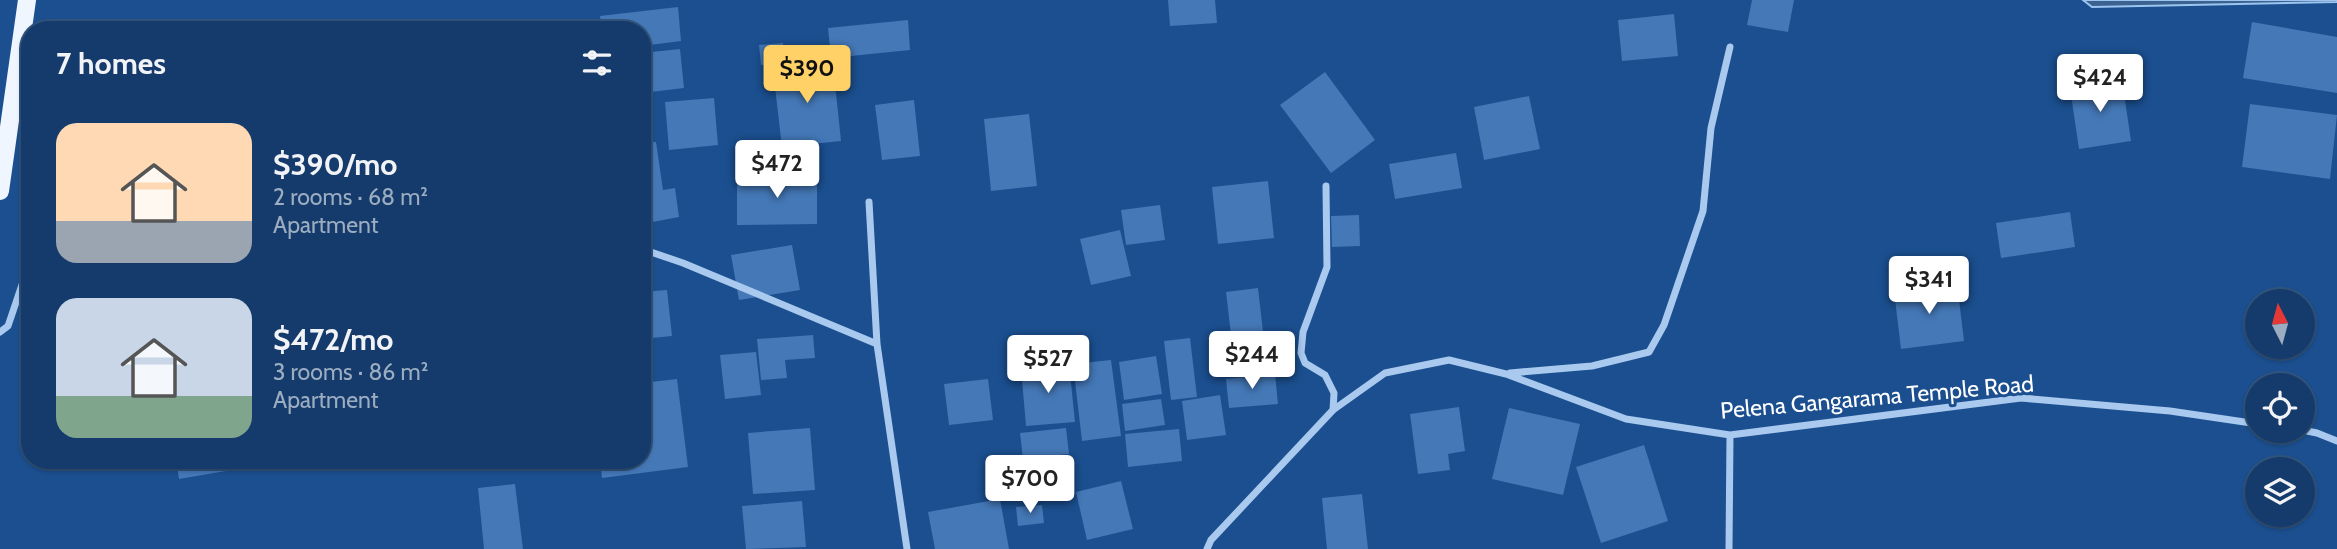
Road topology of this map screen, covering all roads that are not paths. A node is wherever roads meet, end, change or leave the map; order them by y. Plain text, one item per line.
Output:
1 (27, 0) edge
2 (24, 21) edge
3 (21, 47) edge
4 (1730, 47) dead end
5 (1326, 186) dead end
6 (0, 191) edge
7 (869, 202) dead end
8 (651, 252) edge
9 (21, 288) edge
10 (0, 332) edge
11 (877, 344) junction
12 (1506, 374) junction
13 (1333, 410) junction
14 (2245, 422) edge
15 (2315, 433) edge
16 (1730, 435) junction
17 (2337, 441) edge
18 (906, 549) edge
19 (1207, 549) edge
20 (1729, 549) edge

1 - 2 main road
3 - 6 main road
4 - 12 street
5 - 13 street
7 - 11 street
8 - 11 street
9 - 10 street
11 - 18 street
12 - 13 street, Pelena Gangarama Temple Road
12 - 16 street, Pelena Gangarama Temple Road
13 - 19 street, Pelena Gangarama Temple Road
14 - 16 street, Pelena Gangarama Temple Road
15 - 17 street
16 - 20 street

